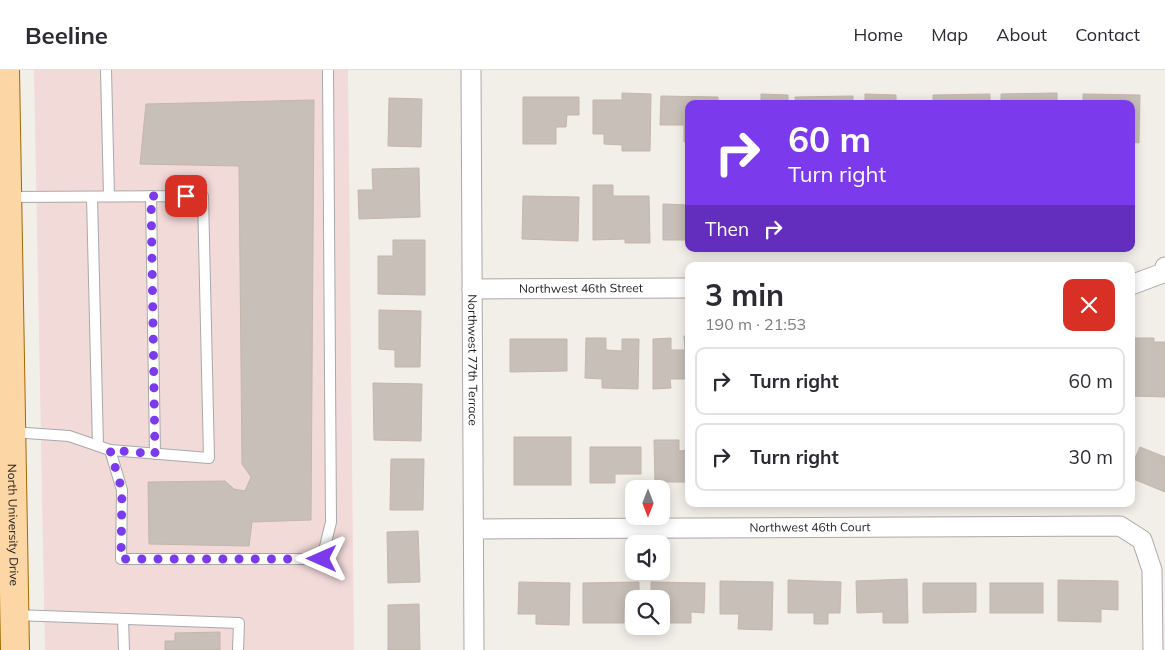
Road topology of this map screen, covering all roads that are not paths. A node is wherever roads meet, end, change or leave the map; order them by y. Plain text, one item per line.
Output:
1 (5, 70) edge
2 (106, 70) edge
3 (328, 70) edge
4 (471, 70) edge
5 (3, 137) edge
6 (109, 196) junction
7 (151, 196) junction
8 (92, 197) junction
9 (7, 198) junction
10 (1164, 270) edge
11 (1135, 284) edge
12 (685, 288) edge
13 (472, 289) junction
14 (11, 432) junction
15 (98, 446) junction
16 (110, 450) junction
17 (155, 454) junction
18 (474, 529) junction
19 (14, 615) junction
20 (123, 619) junction
21 (15, 650) edge
22 (124, 650) edge
23 (238, 650) edge
24 (474, 650) edge
25 (1153, 650) edge

1 - 5 main road, North University Drive
2 - 6 lane
3 - 16 lane
4 - 13 street, Northwest 77th Terrace
5 - 9 main road, North University Drive
6 - 7 lane
6 - 8 lane
7 - 17 lane
7 - 17 lane
8 - 9 lane
8 - 15 lane
9 - 14 main road, North University Drive
10 - 11 street
12 - 13 street, Northwest 46th Street
13 - 18 street, Northwest 77th Terrace
14 - 15 lane
14 - 19 main road, North University Drive
15 - 16 lane
16 - 17 lane
18 - 24 street, Northwest 77th Terrace
18 - 25 street, Northwest 46th Court
19 - 20 lane
19 - 21 main road, North University Drive
20 - 22 lane
20 - 23 lane

